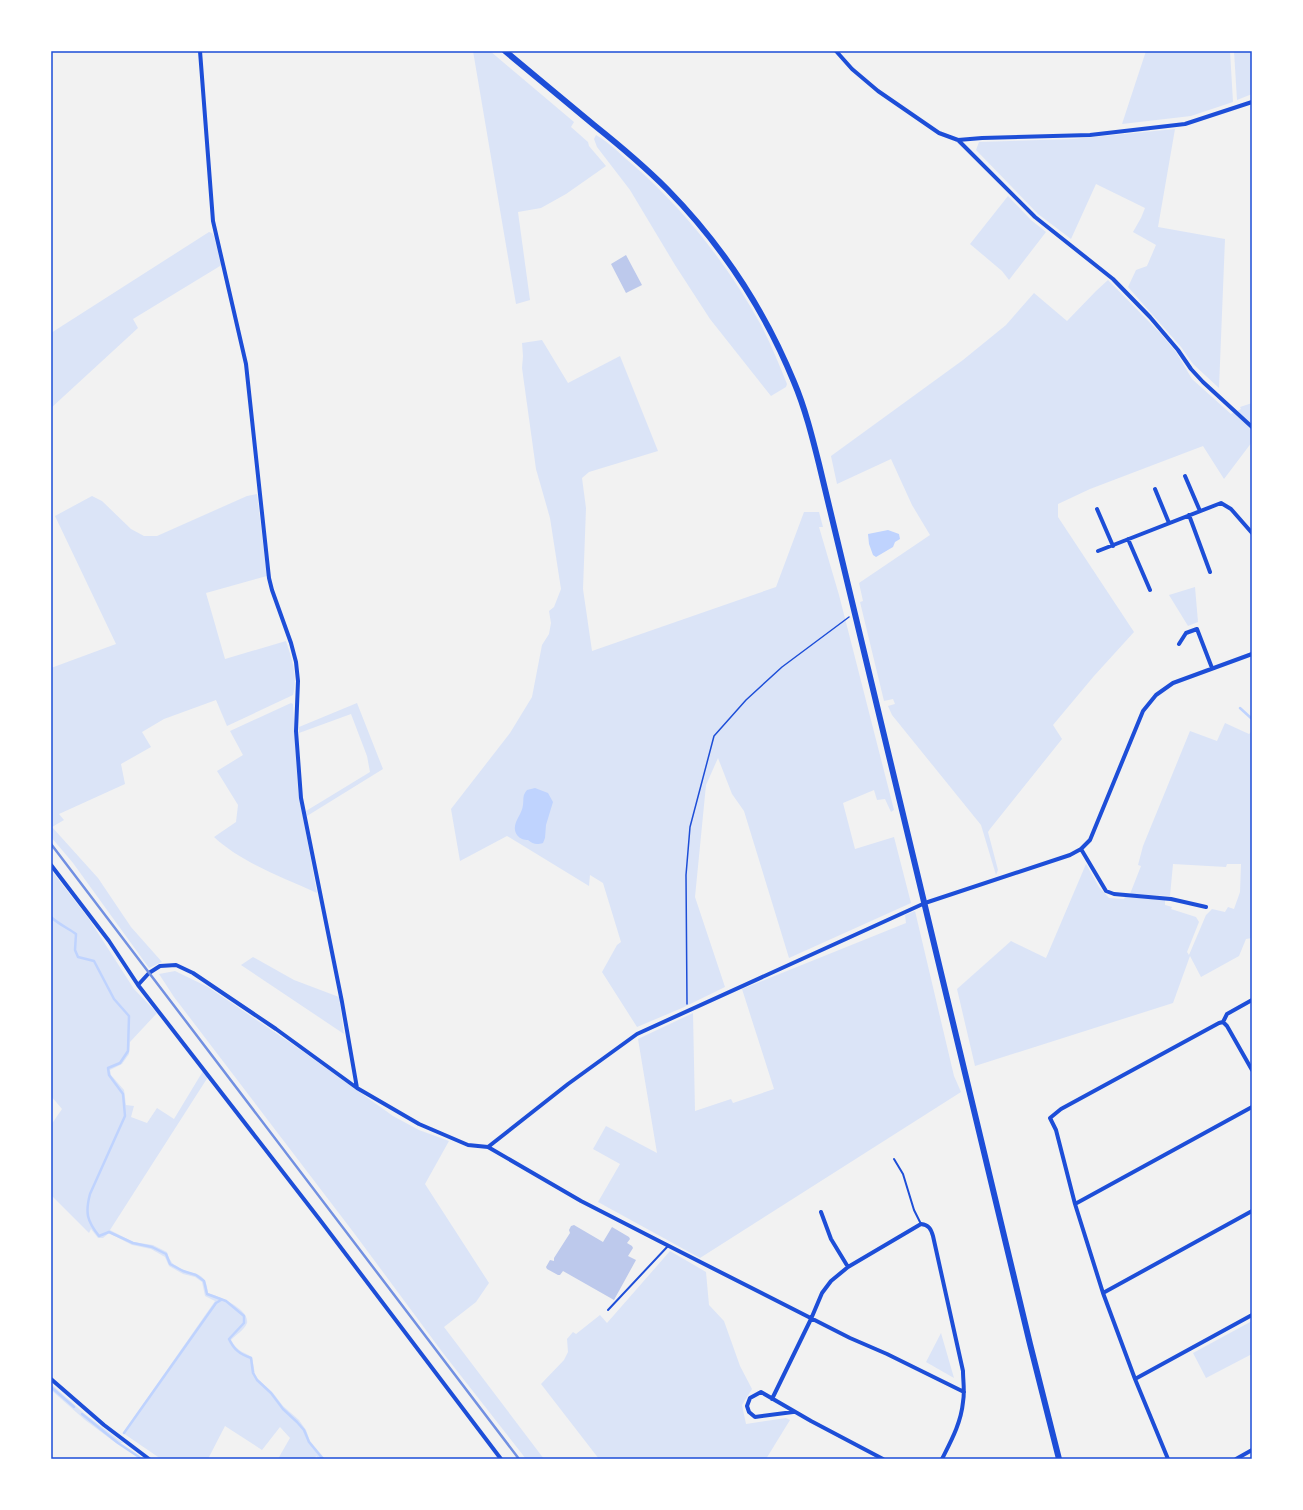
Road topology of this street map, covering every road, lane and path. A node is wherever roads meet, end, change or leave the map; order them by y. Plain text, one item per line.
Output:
1 (200, 51) edge
2 (506, 51) edge
3 (836, 51) edge
4 (1252, 102) edge
5 (958, 140) junction
6 (1252, 427) edge
7 (1186, 476) dead end
8 (1155, 489) dead end
9 (1098, 509) dead end
10 (1200, 511) junction
11 (1189, 515) junction
12 (1169, 523) junction
13 (1252, 534) edge
14 (1128, 539) junction
15 (1113, 546) junction
16 (1098, 551) dead end
17 (1210, 572) dead end
18 (1150, 590) dead end
19 (855, 612) junction
20 (1179, 644) dead end
21 (1252, 654) edge
22 (1212, 668) junction
23 (1081, 849) junction
24 (51, 865) edge
25 (925, 903) junction
26 (1206, 908) dead end
27 (138, 984) junction
28 (1252, 1000) edge
29 (687, 1012) junction
30 (1223, 1022) junction
31 (1252, 1070) edge
32 (357, 1088) junction
33 (1252, 1107) edge
34 (488, 1147) junction
35 (894, 1159) dead end
36 (1075, 1204) junction
37 (1252, 1211) edge
38 (821, 1212) dead end
39 (921, 1224) junction
40 (668, 1246) junction
41 (848, 1268) junction
42 (1103, 1293) junction
43 (608, 1310) dead end
44 (1252, 1315) edge
45 (811, 1319) junction
46 (51, 1379) edge
47 (1135, 1379) junction
48 (964, 1392) junction
49 (772, 1399) junction
50 (793, 1412) junction
51 (1252, 1450) edge
52 (149, 1459) edge
53 (501, 1459) edge
54 (883, 1459) edge
55 (942, 1459) edge
56 (1059, 1459) edge
57 (1168, 1459) edge
58 (1236, 1459) edge

1 - 32 street
2 - 19 main road
3 - 5 street
4 - 5 street
5 - 6 street
7 - 10 street
8 - 12 street
9 - 15 street
10 - 11 street
10 - 13 street
11 - 12 street
11 - 17 street
12 - 14 street
14 - 15 street
14 - 18 street
15 - 16 street
19 - 25 main road
19 - 29 path
20 - 22 street
21 - 22 street
22 - 23 street
23 - 25 street
23 - 26 street
24 - 27 street
25 - 29 street
25 - 56 main road
27 - 32 street
27 - 53 street
28 - 30 street
29 - 34 street
30 - 31 street
30 - 36 street
32 - 34 street
33 - 36 street
34 - 40 street
35 - 39 lane
36 - 42 street
37 - 42 street
38 - 41 street
39 - 41 street
39 - 48 street
40 - 43 lane
40 - 45 street
41 - 45 street
42 - 47 street
44 - 47 street
45 - 48 street
45 - 49 street
46 - 52 street
47 - 57 street
48 - 55 street
49 - 50 street
49 - 50 street
50 - 54 street
51 - 58 street

